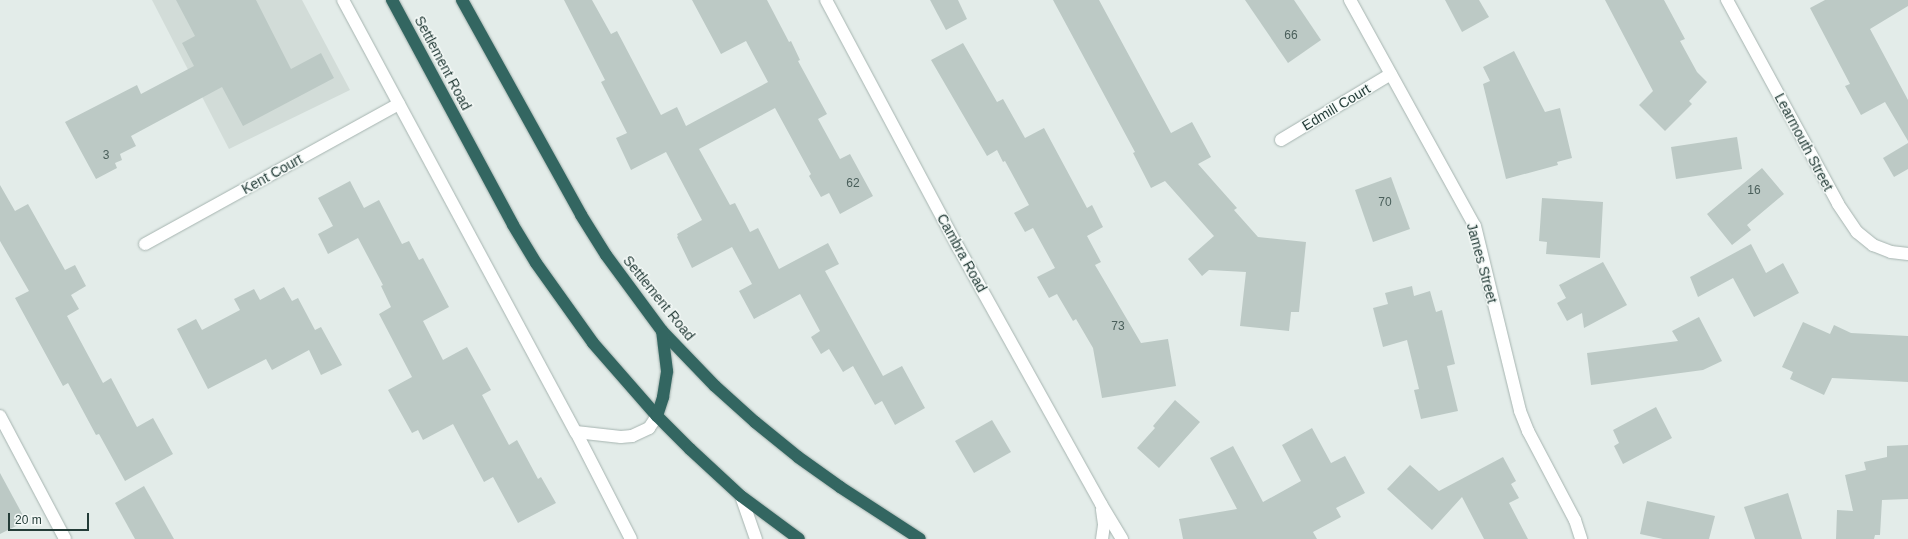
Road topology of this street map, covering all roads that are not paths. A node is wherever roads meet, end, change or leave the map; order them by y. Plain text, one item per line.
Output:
1 (343, 0) edge
2 (392, 0) edge
3 (462, 0) edge
4 (826, 0) edge
5 (1350, 0) edge
6 (1727, 0) edge
7 (1391, 74) junction
8 (399, 104) junction
9 (1281, 140) dead end
10 (145, 244) dead end
11 (1908, 254) edge
12 (662, 331) junction
13 (0, 416) edge
14 (657, 416) junction
15 (576, 432) junction
16 (741, 496) junction
17 (1101, 504) junction
18 (65, 539) edge
19 (631, 539) edge
20 (756, 539) edge
21 (799, 539) edge
22 (920, 539) edge
23 (1102, 539) edge
24 (1122, 539) edge
25 (1581, 539) edge

1 - 8 street
2 - 14 highway, Settlement Road
3 - 12 highway, Settlement Road
4 - 17 street, Cambra Road
5 - 7 street, James Street
6 - 11 street, Learmouth Street
7 - 9 street, Edmill Court
7 - 25 street, James Street
8 - 10 street, Kent Court
8 - 15 street
12 - 14 highway
12 - 22 highway, Settlement Road
13 - 18 street
14 - 15 street
14 - 16 highway, Settlement Road
15 - 19 street
16 - 20 street
16 - 21 highway, Settlement Road
17 - 23 street, Cambra Road
17 - 24 street, Cambra Road

